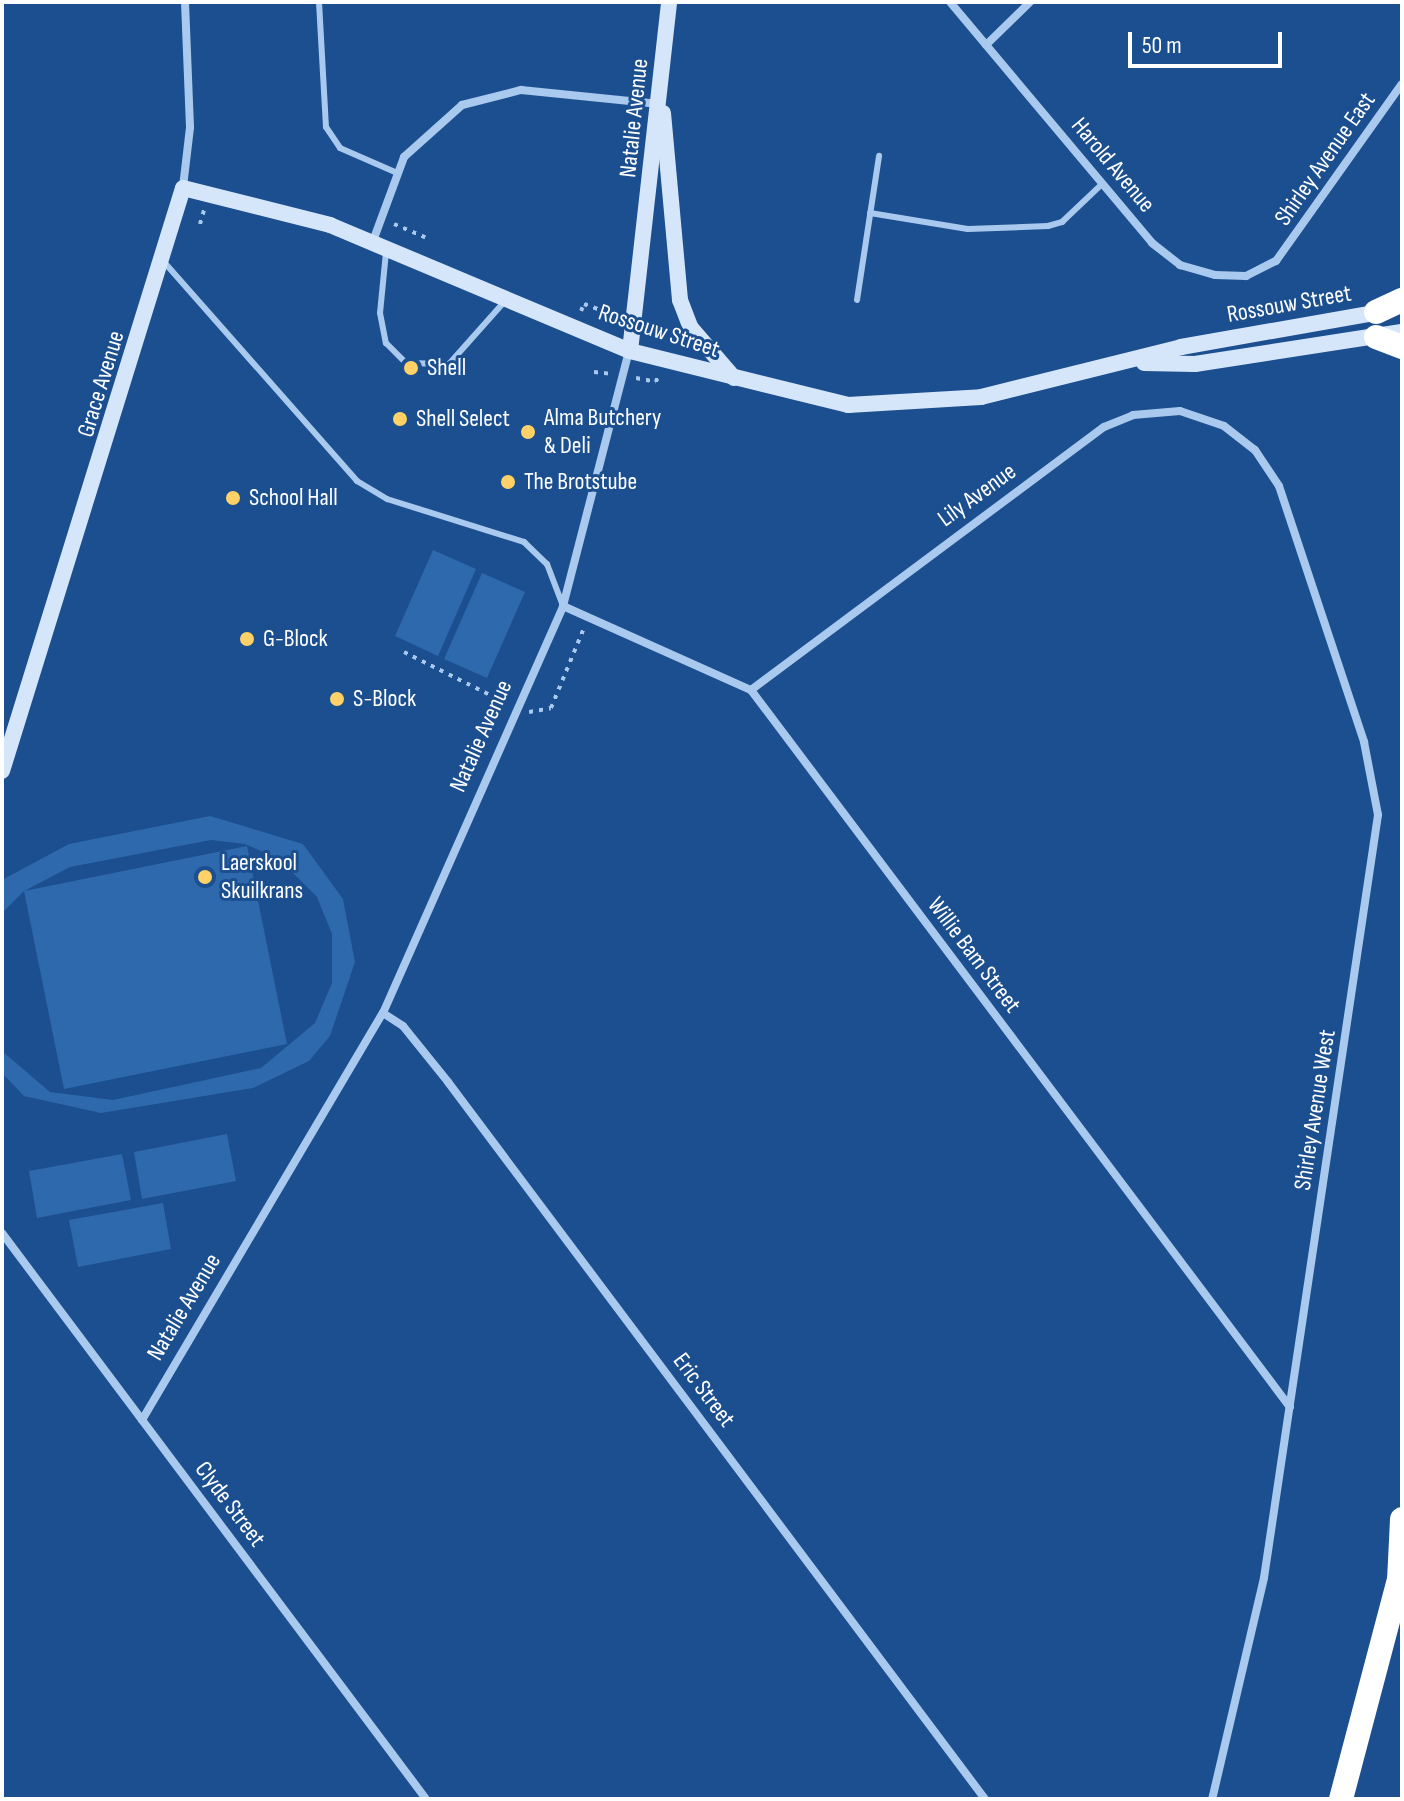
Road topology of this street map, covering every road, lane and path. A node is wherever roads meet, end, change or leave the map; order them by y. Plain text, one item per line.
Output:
1 (185, 2) edge
2 (319, 2) edge
3 (669, 2) edge
4 (950, 2) edge
5 (1030, 2) edge
6 (986, 45) junction
7 (1402, 84) edge
8 (660, 104) junction
9 (879, 156) dead end
10 (395, 172) junction
11 (1102, 184) junction
12 (183, 188) junction
13 (870, 213) junction
14 (380, 218) junction
15 (425, 237) dead end
16 (380, 244) junction
17 (1281, 256) joint
18 (164, 262) junction
19 (507, 299) junction
20 (857, 300) dead end
21 (1402, 300) edge
22 (1402, 308) edge
23 (1376, 312) junction
24 (1402, 332) edge
25 (1376, 337) junction
26 (1402, 347) edge
27 (630, 351) junction
28 (1139, 363) junction
29 (736, 380) junction
30 (1248, 444) joint
31 (563, 606) junction
32 (582, 633) dead end
33 (404, 652) dead end
34 (751, 690) junction
35 (506, 703) dead end
36 (532, 713) dead end
37 (2, 771) edge
38 (383, 1013) junction
39 (2, 1233) edge
40 (1290, 1407) junction
41 (142, 1420) junction
42 (1402, 1519) edge
43 (1400, 1578) edge
44 (426, 1799) edge
45 (985, 1799) edge
46 (1212, 1799) edge
47 (1341, 1799) edge

1 - 12 street, Grace Avenue
2 - 10 lane
3 - 8 street, Natalie Avenue
4 - 6 street, Harold Avenue
5 - 6 street
6 - 11 street, Harold Avenue
7 - 17 street, Shirley Avenue East
8 - 10 street
8 - 27 street, Natalie Avenue
8 - 29 street
9 - 13 lane
10 - 14 street
11 - 13 lane
11 - 17 street, Harold Avenue
12 - 16 street, Rossouw Street
12 - 18 street, Grace Avenue
13 - 20 lane
14 - 15 path
14 - 16 street
16 - 19 street, Rossouw Street
16 - 19 lane
18 - 31 lane
18 - 37 street, Grace Avenue
19 - 27 street, Rossouw Street
21 - 23 highway
22 - 23 street, Rossouw Street
23 - 28 street, Rossouw Street
24 - 25 street, Rossouw Street
25 - 26 highway
25 - 28 street, Rossouw Street
27 - 29 street, Rossouw Street
27 - 31 street, Natalie Avenue
28 - 29 street, Rossouw Street
30 - 34 street, Lily Avenue
30 - 40 street, Shirley Avenue West
31 - 34 street, Willie Bam Street
31 - 38 street, Natalie Avenue
32 - 36 path
33 - 35 path
34 - 40 street, Willie Bam Street
38 - 41 street, Natalie Avenue
38 - 45 street, Eric Street
39 - 41 street, Clyde Street
40 - 46 street, Shirley Avenue West
41 - 44 street, Clyde Street
42 - 43 highway
43 - 47 highway

